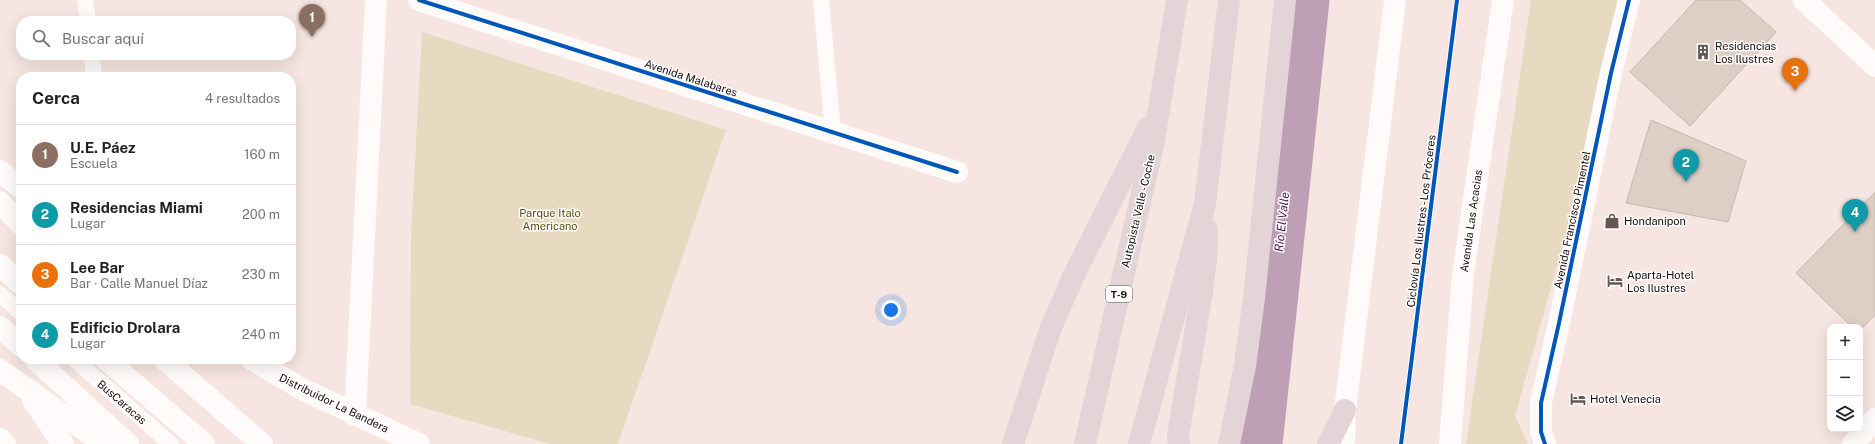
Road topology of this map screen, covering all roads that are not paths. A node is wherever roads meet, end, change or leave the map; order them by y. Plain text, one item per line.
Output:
1 (85, 0) edge
2 (376, 0) edge
3 (419, 0) edge
4 (821, 0) edge
5 (1177, 0) edge
6 (1229, 0) edge
7 (1285, 0) edge
8 (1395, 0) edge
9 (1503, 0) edge
10 (1629, 0) edge
11 (1804, 0) edge
12 (87, 16) edge
13 (92, 60) edge
14 (1875, 66) edge
15 (94, 72) edge
16 (1159, 106) junction
17 (833, 132) junction
18 (0, 171) edge
19 (957, 172) dead end
20 (16, 184) edge
21 (0, 202) edge
22 (1205, 204) junction
23 (16, 219) edge
24 (0, 265) edge
25 (16, 279) edge
26 (0, 294) edge
27 (16, 308) edge
28 (0, 327) edge
29 (16, 341) edge
30 (40, 364) edge
31 (80, 364) edge
32 (112, 364) edge
33 (170, 364) edge
34 (260, 364) edge
35 (0, 370) edge
36 (27, 390) junction
37 (1345, 410) junction
38 (355, 415) junction
39 (1875, 419) edge
40 (0, 440) edge
41 (5, 444) edge
42 (63, 444) edge
43 (104, 444) edge
44 (128, 444) edge
45 (171, 444) edge
46 (204, 444) edge
47 (262, 444) edge
48 (419, 444) edge
49 (1013, 444) edge
50 (1085, 444) edge
51 (1139, 444) edge
52 (1179, 444) edge
53 (1229, 444) edge
54 (1328, 444) edge
55 (1344, 444) edge
56 (1450, 444) edge
57 (1545, 444) edge
58 (1853, 444) edge

1 - 12 lane
2 - 38 main road
3 - 17 main road, Avenida Malabares
4 - 17 lane
5 - 16 highway, Autopista Valle - Coche / T-9
6 - 22 highway
7 - 53 highway
8 - 37 main road
9 - 56 main road, Avenida Las Acacias
10 - 57 main road, Avenida Francisco Pimentel
11 - 14 main road
13 - 15 lane
16 - 49 highway
16 - 50 highway, Autopista Valle - Coche / T-9
17 - 19 main road, Avenida Malabares
18 - 20 main road
21 - 23 main road
22 - 51 highway
22 - 52 highway
24 - 25 main road
26 - 27 lane
28 - 29 main road
30 - 44 main road
31 - 45 lane, BusCaracas
32 - 46 main road
33 - 47 main road
34 - 38 main road, Distribuidor La Bandera
35 - 36 main road
36 - 42 main road
36 - 43 main road
37 - 54 highway
37 - 55 main road
38 - 48 main road, Distribuidor La Bandera
39 - 58 main road
40 - 41 main road

